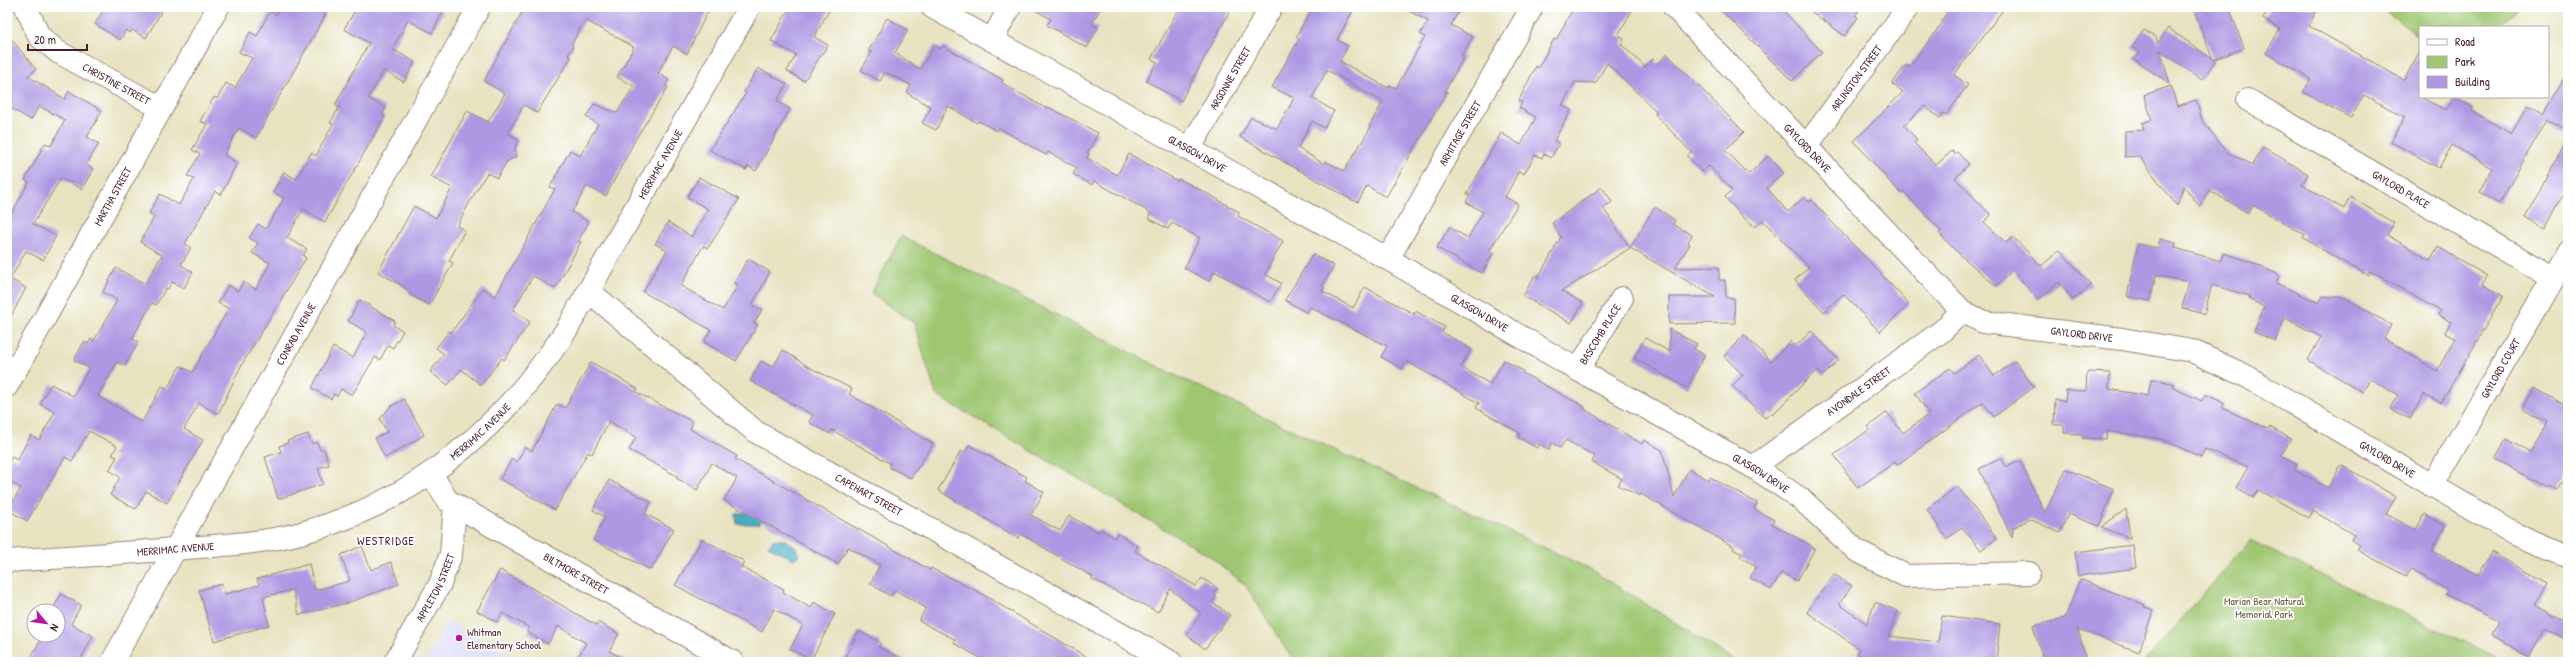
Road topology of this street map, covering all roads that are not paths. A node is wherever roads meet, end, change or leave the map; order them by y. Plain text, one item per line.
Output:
1 (26, 7) edge
2 (218, 7) edge
3 (479, 7) edge
4 (749, 7) edge
5 (932, 7) edge
6 (1010, 7) edge
7 (1270, 7) edge
8 (1532, 7) edge
9 (1674, 7) edge
10 (1908, 7) edge
11 (992, 40) junction
12 (2248, 100) dead end
13 (161, 108) junction
14 (1805, 148) junction
15 (1189, 150) junction
16 (2568, 252) edge
17 (1388, 260) junction
18 (2553, 278) junction
19 (590, 292) junction
20 (1622, 298) dead end
21 (1962, 312) junction
22 (1578, 370) junction
23 (7, 386) edge
24 (1753, 467) junction
25 (431, 473) junction
26 (2432, 486) junction
27 (455, 505) junction
28 (176, 549) junction
29 (2568, 558) edge
30 (7, 561) edge
31 (2029, 573) dead end
32 (112, 662) edge
33 (395, 662) edge
34 (733, 662) edge
35 (1171, 662) edge

1 - 13 street, CHRISTINE STREET
2 - 13 street, MARTHA STREET
3 - 28 street, CONRAD AVENUE
4 - 19 street, MERRIMAC AVENUE
5 - 11 street, GLASGOW DRIVE
6 - 11 street
7 - 15 street, ARGONNE STREET
8 - 17 street, ARMITAGE STREET
9 - 14 street, GAYLORD DRIVE
10 - 14 street, ARLINGTON STREET
11 - 15 street, GLASGOW DRIVE
12 - 18 street, GAYLORD PLACE
13 - 23 street, MARTHA STREET
14 - 21 street, GAYLORD DRIVE
15 - 17 street, GLASGOW DRIVE
16 - 18 street, GAYLORD COURT
17 - 22 street, GLASGOW DRIVE
18 - 26 street, GAYLORD COURT
19 - 25 street, MERRIMAC AVENUE
19 - 35 street, CAPEHART STREET
20 - 22 street, BASCOMB PLACE
21 - 24 street, AVONDALE STREET
21 - 26 street, GAYLORD DRIVE
22 - 24 street, GLASGOW DRIVE
24 - 31 street, GLASGOW DRIVE
25 - 27 street, BILTMORE STREET
25 - 28 street, MERRIMAC AVENUE
26 - 29 street, GAYLORD DRIVE
27 - 33 street, APPLETON STREET
27 - 34 street, BILTMORE STREET
28 - 30 street, MERRIMAC AVENUE
28 - 32 street, CONRAD AVENUE

